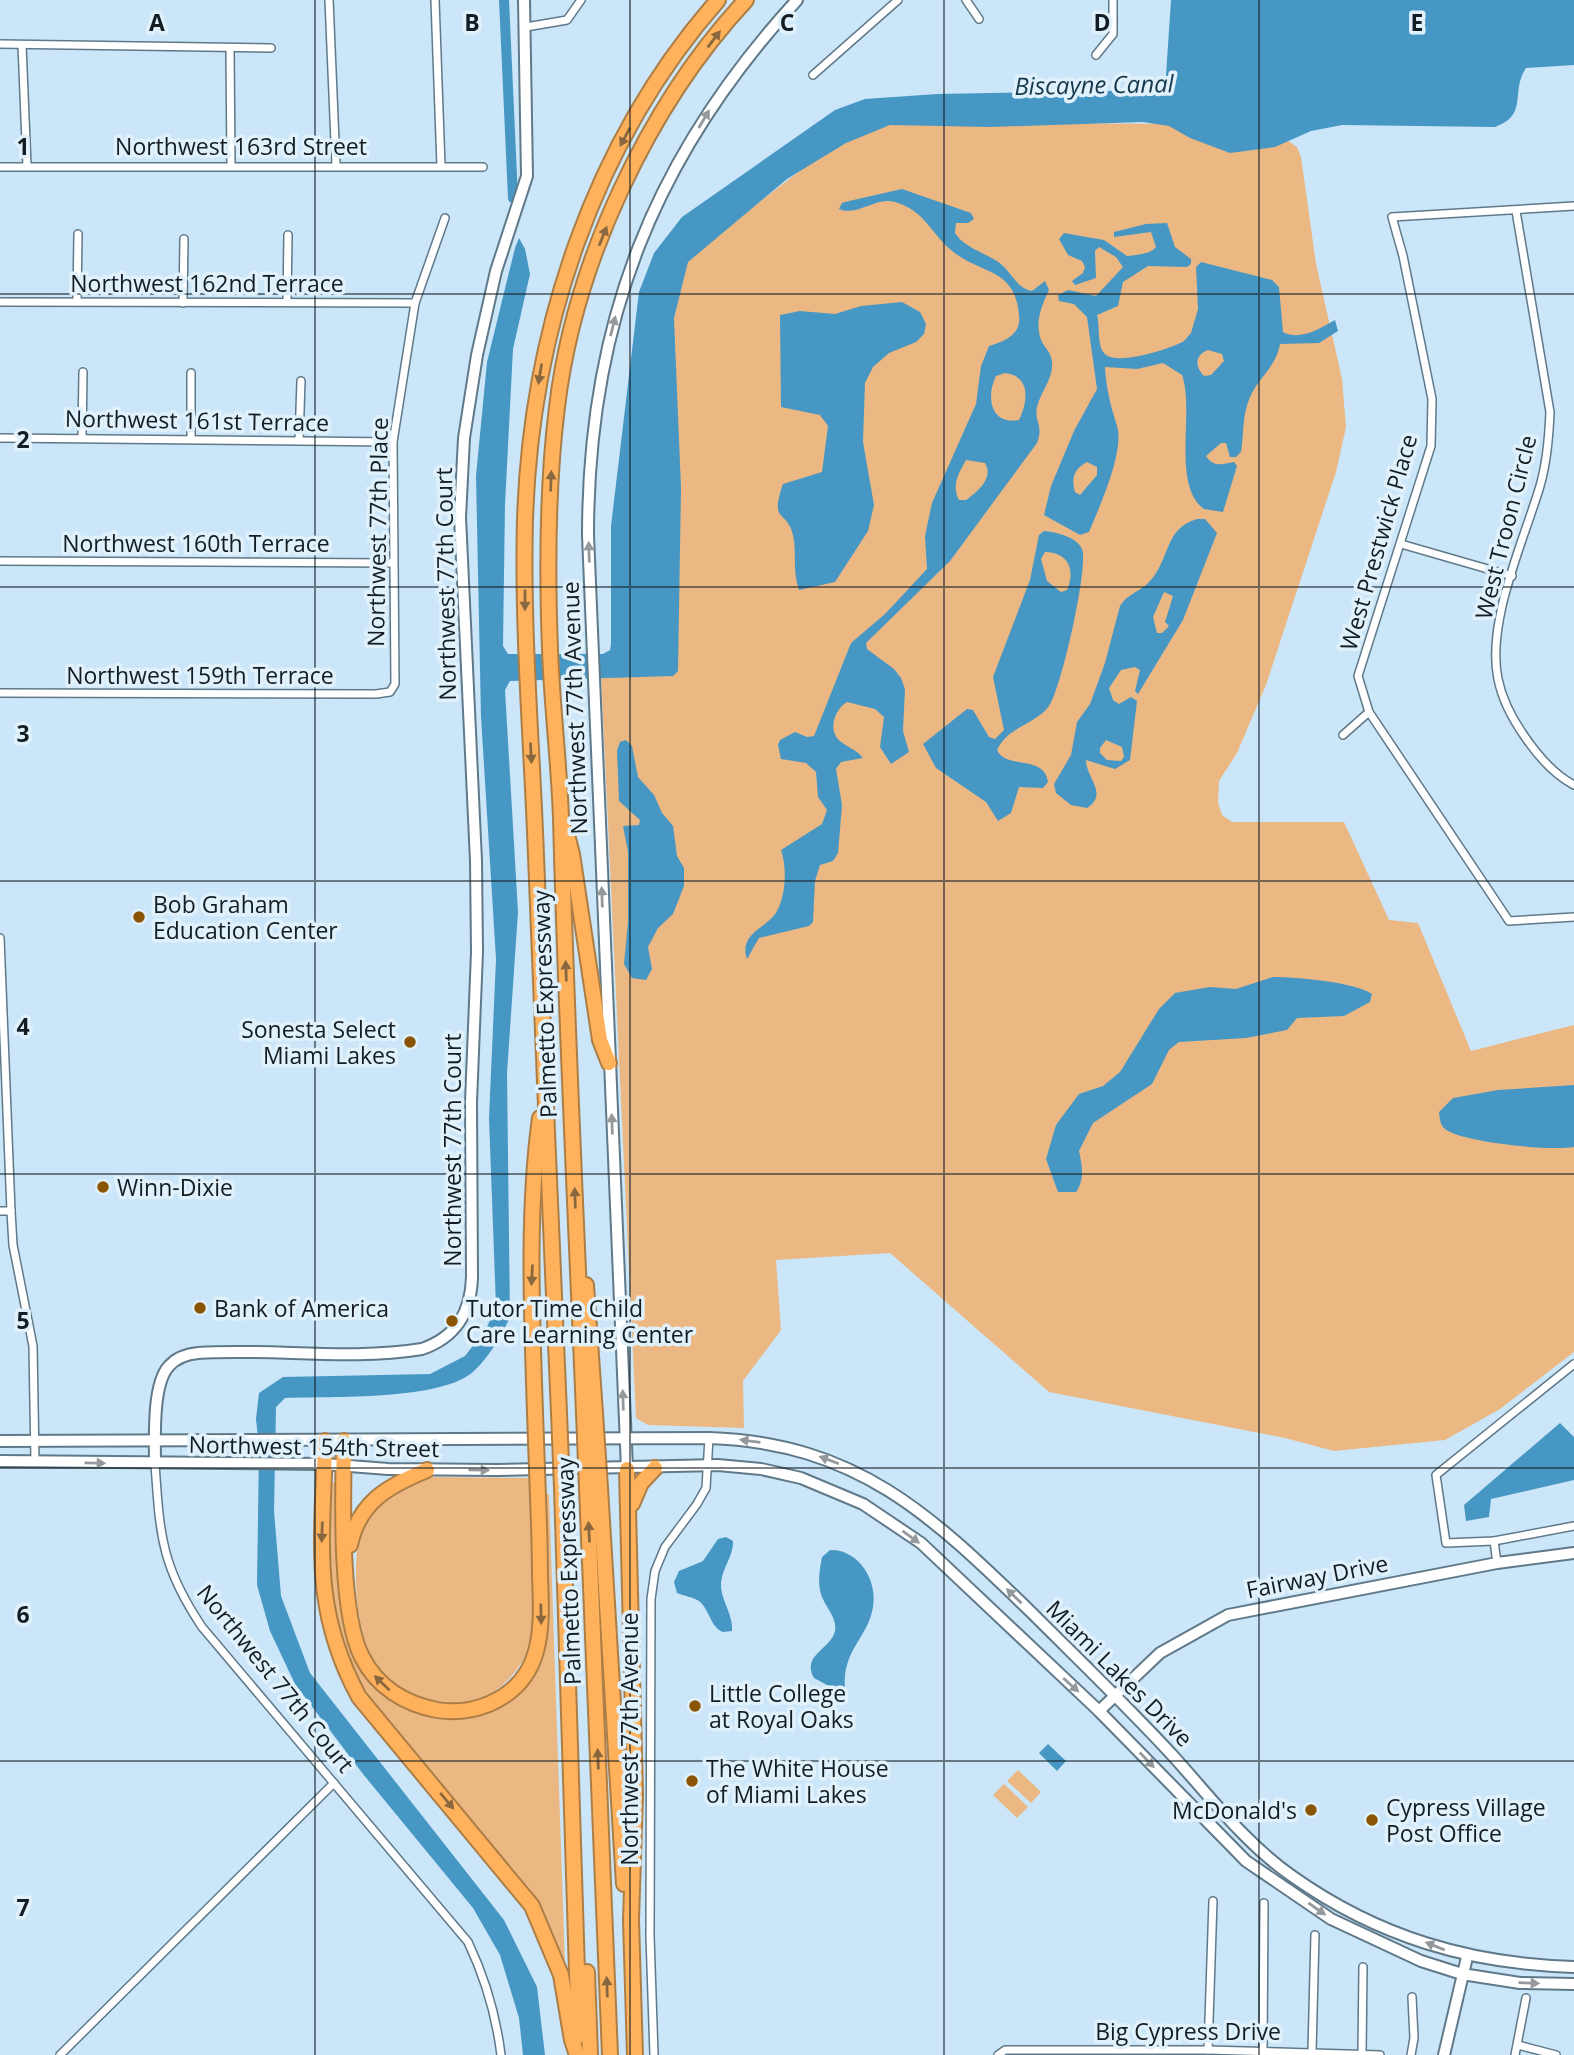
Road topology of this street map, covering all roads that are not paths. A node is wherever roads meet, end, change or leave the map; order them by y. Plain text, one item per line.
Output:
1 (329, 0) edge
2 (435, 0) edge
3 (524, 0) edge
4 (581, 0) edge
5 (718, 0) edge
6 (746, 0) edge
7 (797, 0) edge
8 (898, 0) edge
9 (966, 0) edge
10 (1113, 0) edge
11 (979, 19) dead end
12 (526, 27) junction
13 (0, 44) edge
14 (22, 45) junction
15 (271, 48) dead end
16 (229, 49) junction
17 (1096, 55) dead end
18 (813, 75) dead end
19 (231, 165) junction
20 (336, 165) junction
21 (27, 166) junction
22 (441, 166) junction
23 (0, 167) edge
24 (483, 167) dead end
25 (1574, 206) edge
26 (1516, 211) junction
27 (445, 218) dead end
28 (78, 234) dead end
29 (288, 235) dead end
30 (184, 239) dead end
31 (0, 302) edge
32 (77, 302) junction
33 (287, 302) junction
34 (183, 303) junction
35 (415, 303) junction
36 (83, 372) dead end
37 (191, 373) dead end
38 (301, 381) dead end
39 (82, 438) junction
40 (0, 439) edge
41 (191, 439) junction
42 (299, 440) junction
43 (393, 442) junction
44 (1401, 544) junction
45 (0, 561) edge
46 (393, 563) junction
47 (1512, 576) junction
48 (395, 684) joint
49 (0, 693) edge
50 (1369, 712) junction
51 (1343, 735) dead end
52 (1574, 785) edge
53 (561, 814) junction
54 (1574, 917) edge
55 (0, 938) edge
56 (1, 1007) edge
57 (609, 1063) junction
58 (545, 1085) junction
59 (0, 1211) edge
60 (11, 1211) junction
61 (1572, 1370) edge
62 (709, 1438) junction
63 (625, 1439) junction
64 (0, 1441) edge
65 (35, 1441) junction
66 (155, 1441) junction
67 (325, 1441) junction
68 (344, 1441) junction
69 (0, 1461) edge
70 (35, 1461) junction
71 (155, 1464) junction
72 (324, 1464) junction
73 (709, 1465) junction
74 (344, 1466) junction
75 (627, 1468) junction
76 (655, 1468) junction
77 (427, 1470) junction
78 (594, 1488) junction
79 (629, 1511) junction
80 (1574, 1526) edge
81 (1494, 1541) junction
82 (1574, 1553) edge
83 (347, 1560) junction
84 (1497, 1563) junction
85 (1116, 1695) junction
86 (1099, 1711) junction
87 (334, 1783) junction
88 (573, 1853) junction
89 (1213, 1900) dead end
90 (1264, 1903) dead end
91 (632, 1920) junction
92 (1315, 1935) dead end
93 (1467, 1957) junction
94 (1363, 1967) dead end
95 (1574, 1967) edge
96 (1462, 1973) junction
97 (1574, 1984) edge
98 (1412, 1997) dead end
99 (1526, 1998) dead end
100 (1518, 2045) junction
101 (1208, 2050) junction
102 (1263, 2051) junction
103 (1311, 2051) junction
104 (1363, 2054) edge
105 (60, 2055) edge
106 (501, 2055) edge
107 (579, 2055) edge
108 (590, 2055) edge
109 (610, 2055) edge
110 (635, 2055) edge
111 (654, 2055) edge
112 (998, 2055) edge
113 (1380, 2055) edge
114 (1411, 2055) edge
115 (1444, 2055) edge
116 (1515, 2055) edge
117 (1556, 2055) edge

1 - 20 street
2 - 22 street
3 - 12 main road, Northwest 77th Court
4 - 12 street
5 -> 58 highway, Palmetto Expressway
53 -> 6 highway, Palmetto Expressway
57 -> 7 main road, Northwest 77th Avenue
8 - 18 street
9 - 11 street
10 - 17 street
12 - 66 main road, Northwest 77th Court
13 - 14 street
14 - 16 street
14 - 21 street
15 - 16 street
16 - 19 street
19 - 20 street, Northwest 163rd Street
19 - 21 street, Northwest 163rd Street
20 - 22 street, Northwest 163rd Street
21 - 23 street, Northwest 163rd Street
22 - 24 street, Northwest 163rd Street
25 - 26 street
26 - 44 street, West Prestwick Place
26 - 47 street, West Troon Circle
27 - 35 street, Northwest 77th Place
28 - 32 street
29 - 33 street
30 - 34 street
31 - 32 street, Northwest 162nd Terrace
32 - 34 street, Northwest 162nd Terrace
33 - 34 street, Northwest 162nd Terrace
33 - 35 street, Northwest 162nd Terrace
35 - 43 street, Northwest 77th Place
36 - 39 street
37 - 41 street
38 - 42 street
39 - 40 street, Northwest 161st Terrace
39 - 41 street, Northwest 161st Terrace
41 - 42 street, Northwest 161st Terrace
42 - 43 street, Northwest 161st Terrace
43 - 46 street, Northwest 77th Place
44 - 47 street
44 - 50 street, West Prestwick Place
45 - 46 street, Northwest 160th Terrace
46 - 48 street, Northwest 77th Place
47 - 52 street, West Troon Circle
48 - 49 street, Northwest 159th Terrace
50 - 51 street
50 - 54 street, West Prestwick Place
53 - 57 highway
78 -> 53 highway, Palmetto Expressway, bridge
55 - 56 street
56 - 60 street
63 -> 57 main road, Northwest 77th Avenue
58 -> 83 highway, bridge
58 - 88 highway, Palmetto Expressway, bridge
59 - 60 street
60 - 65 street
61 - 81 street
62 - 63 main road, Miami Lakes Drive
62 - 73 street, Northwest 77th Avenue
85 -> 62 main road, Miami Lakes Drive
63 - 68 main road, Northwest 154th Street
63 - 75 main road, Northwest 77th Avenue
64 - 65 main road, Northwest 154th Street
65 - 66 main road, Northwest 154th Street
65 - 70 street
66 - 67 main road, Northwest 154th Street
66 - 71 main road, Northwest 77th Court
67 - 68 main road, Northwest 154th Street
67 - 72 highway
68 - 74 highway
69 - 70 main road, Northwest 154th Street
70 -> 71 main road, Northwest 154th Street
71 - 72 main road, Northwest 154th Street
71 - 87 street, Northwest 77th Court
72 - 74 main road, Northwest 154th Street
72 -> 107 highway
73 - 76 main road, Miami Lakes Drive
73 -> 86 main road, Miami Lakes Drive
73 - 111 street, Northwest 77th Avenue
74 - 77 main road, Northwest 154th Street
74 - 83 highway
75 - 76 main road, Miami Lakes Drive
77 -> 75 main road, Northwest 154th Street
75 - 79 highway
76 - 79 highway
77 - 83 highway
78 - 91 highway
109 -> 78 highway, Palmetto Expressway
79 - 91 highway
80 - 81 street
81 - 84 street
82 - 84 main road, Fairway Drive
84 - 85 main road, Fairway Drive
85 - 86 main road, Fairway Drive
93 -> 85 main road, Miami Lakes Drive
86 -> 96 main road, Miami Lakes Drive
87 - 105 street
87 - 106 street, Northwest 77th Court
88 - 107 highway, Palmetto Expressway
88 - 108 highway
89 - 101 street
90 - 102 street
91 - 110 highway
92 - 103 street
93 - 95 main road, Miami Lakes Drive
93 - 96 main road
94 - 104 street
96 -> 97 main road, Miami Lakes Drive
96 - 115 main road
98 - 114 street
99 - 100 street
100 - 116 street
100 - 117 street
101 - 102 street, Big Cypress Drive
101 - 112 street, Big Cypress Drive
102 - 103 street, Big Cypress Drive
103 - 104 street, Big Cypress Drive
104 - 113 street, Big Cypress Drive

